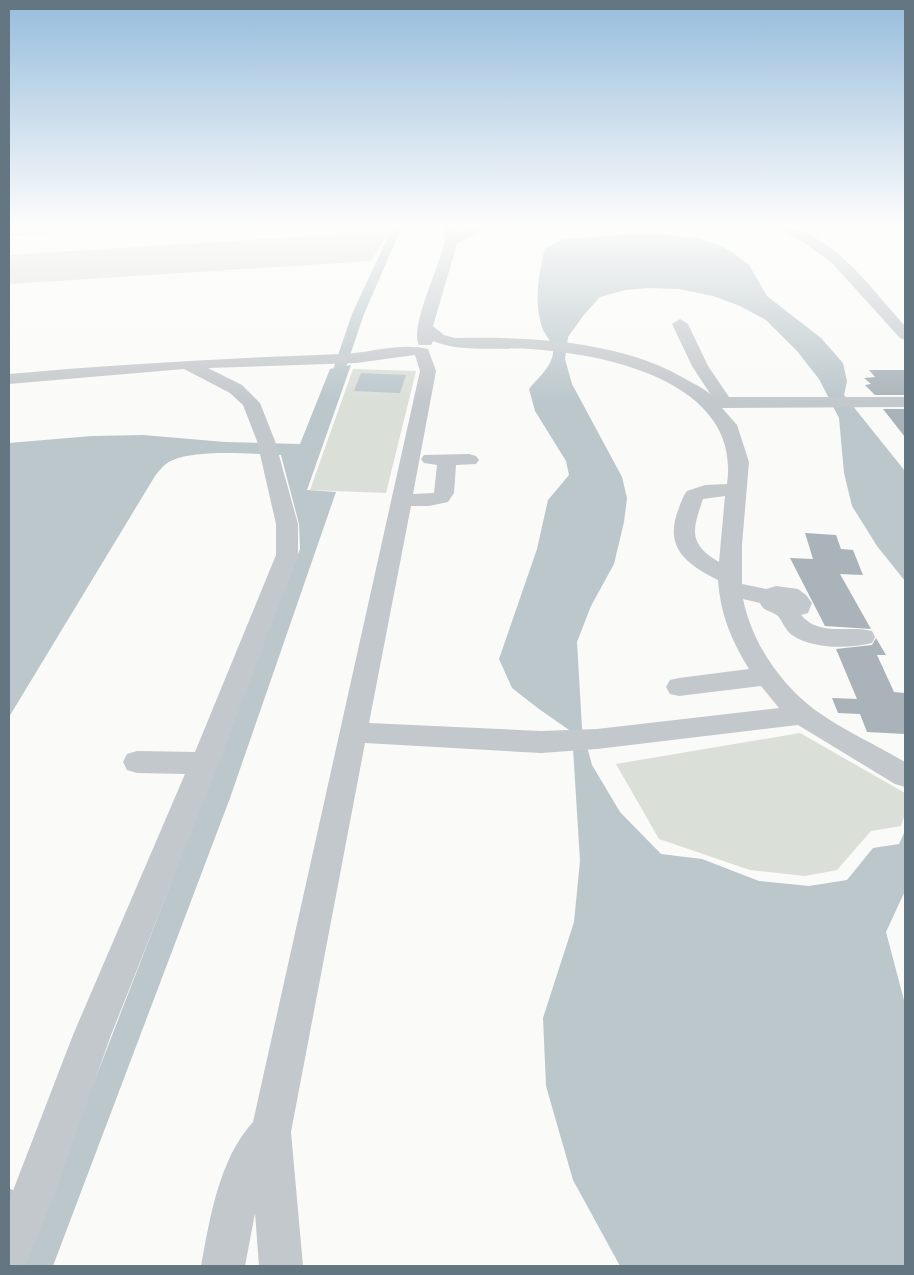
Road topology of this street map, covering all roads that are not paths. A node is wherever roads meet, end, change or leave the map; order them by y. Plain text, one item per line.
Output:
1 (441, 284) edge
2 (856, 284) edge
3 (680, 324) dead end
4 (905, 335) edge
5 (458, 343) junction
6 (425, 349) junction
7 (383, 356) junction
8 (286, 361) junction
9 (187, 364) junction
10 (700, 366) junction
11 (668, 376) junction
12 (9, 379) edge
13 (236, 390) junction
14 (905, 402) edge
15 (718, 403) junction
16 (411, 458) junction
17 (447, 459) junction
18 (469, 460) dead end
19 (737, 489) junction
20 (403, 500) junction
21 (730, 583) junction
22 (863, 637) dead end
23 (768, 676) junction
24 (679, 687) dead end
25 (802, 715) junction
26 (353, 732) junction
27 (137, 762) dead end
28 (205, 763) junction
29 (904, 775) edge
30 (271, 1132) junction
31 (13, 1244) edge
32 (223, 1266) edge
33 (281, 1266) edge

1 - 6 street
2 - 4 street
3 - 10 street
5 - 6 street
5 - 6 street
5 - 11 street
6 - 7 street
6 - 7 street
6 - 16 street
7 - 8 street
8 - 9 street
8 - 13 street
9 - 12 street
9 - 13 street
10 - 11 street
10 - 15 street
11 - 15 street
13 - 28 street
14 - 15 street
15 - 19 street
16 - 17 street
16 - 20 street
17 - 18 street
17 - 20 street
19 - 21 street
19 - 21 street
20 - 26 street
21 - 22 street
21 - 23 street
23 - 24 street
23 - 25 street
25 - 26 street
25 - 29 street
26 - 30 street
27 - 28 street
28 - 31 street
30 - 32 street
30 - 33 street

